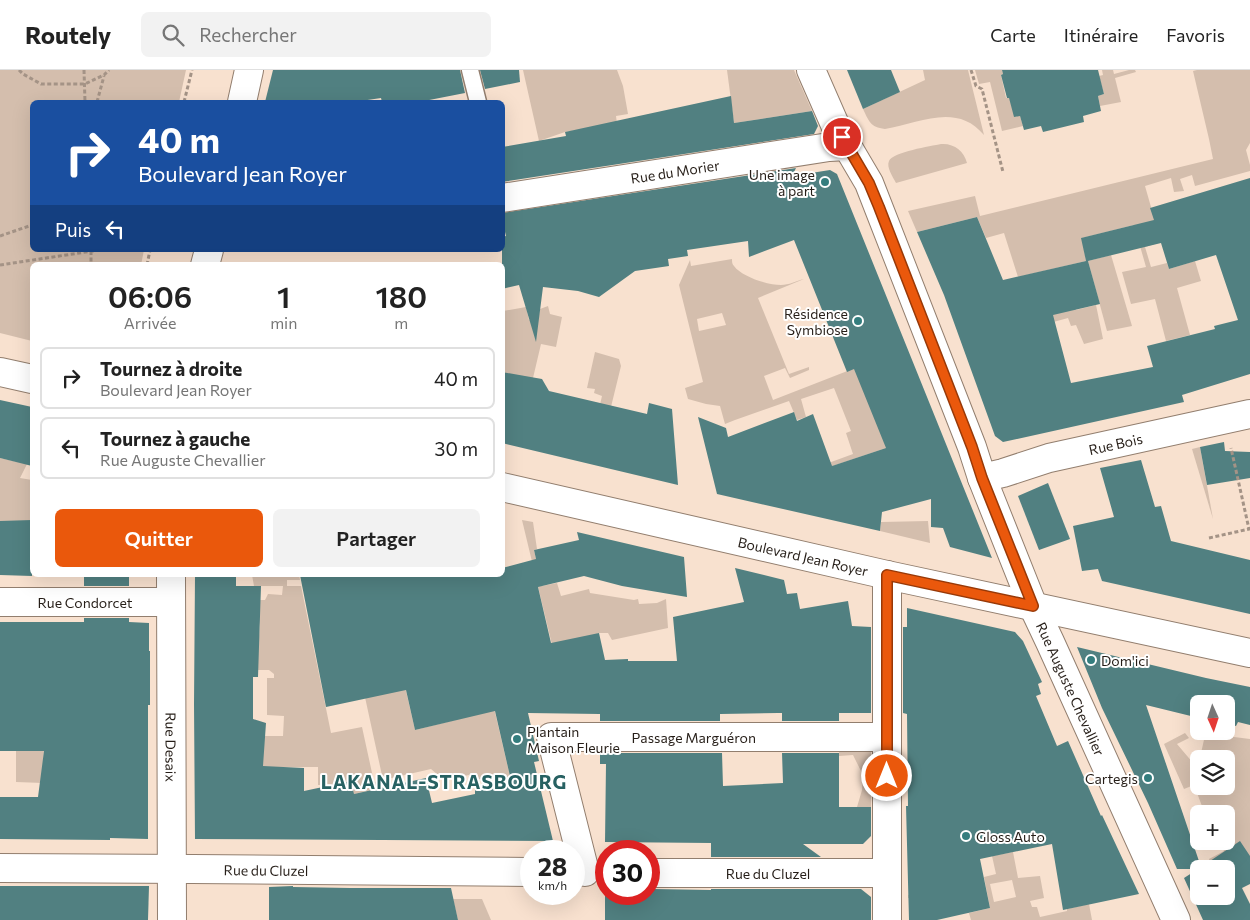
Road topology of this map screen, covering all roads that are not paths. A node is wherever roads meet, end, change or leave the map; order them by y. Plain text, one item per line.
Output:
1 (249, 70) edge
2 (470, 70) edge
3 (811, 70) edge
4 (242, 100) edge
5 (478, 100) edge
6 (847, 146) junction
7 (505, 197) edge
8 (0, 372) edge
9 (30, 379) edge
10 (1250, 414) edge
11 (982, 478) junction
12 (505, 488) edge
13 (887, 575) junction
14 (171, 577) edge
15 (0, 602) edge
16 (171, 602) junction
17 (1033, 606) junction
18 (1250, 652) edge
19 (887, 737) junction
20 (0, 868) edge
21 (172, 869) junction
22 (520, 872) edge
23 (588, 872) edge
24 (660, 873) edge
25 (887, 873) junction
26 (172, 920) edge
27 (887, 920) edge
28 (1176, 920) edge

1 - 4 street
2 - 5 lane
3 - 6 street, Rue Auguste Chevallier
6 - 7 street, Rue du Morier
6 - 11 street, Rue Auguste Chevallier
8 - 9 street
10 - 11 street, Rue Bois
11 - 17 street, Rue Auguste Chevallier
12 - 13 street, Boulevard Jean Royer
13 - 17 street, Boulevard Jean Royer
13 - 19 street
14 - 16 street, Rue Desaix
15 - 16 street, Rue Condorcet
16 - 21 street, Rue Desaix
17 - 18 street, Boulevard Jean Royer
17 - 28 street, Rue Auguste Chevallier
19 - 23 street, Passage Marguéron
19 - 25 street
20 - 21 street, Rue du Cluzel
21 - 22 street, Rue du Cluzel
21 - 26 street, Rue Desaix
24 - 25 street, Rue du Cluzel
25 - 27 street

